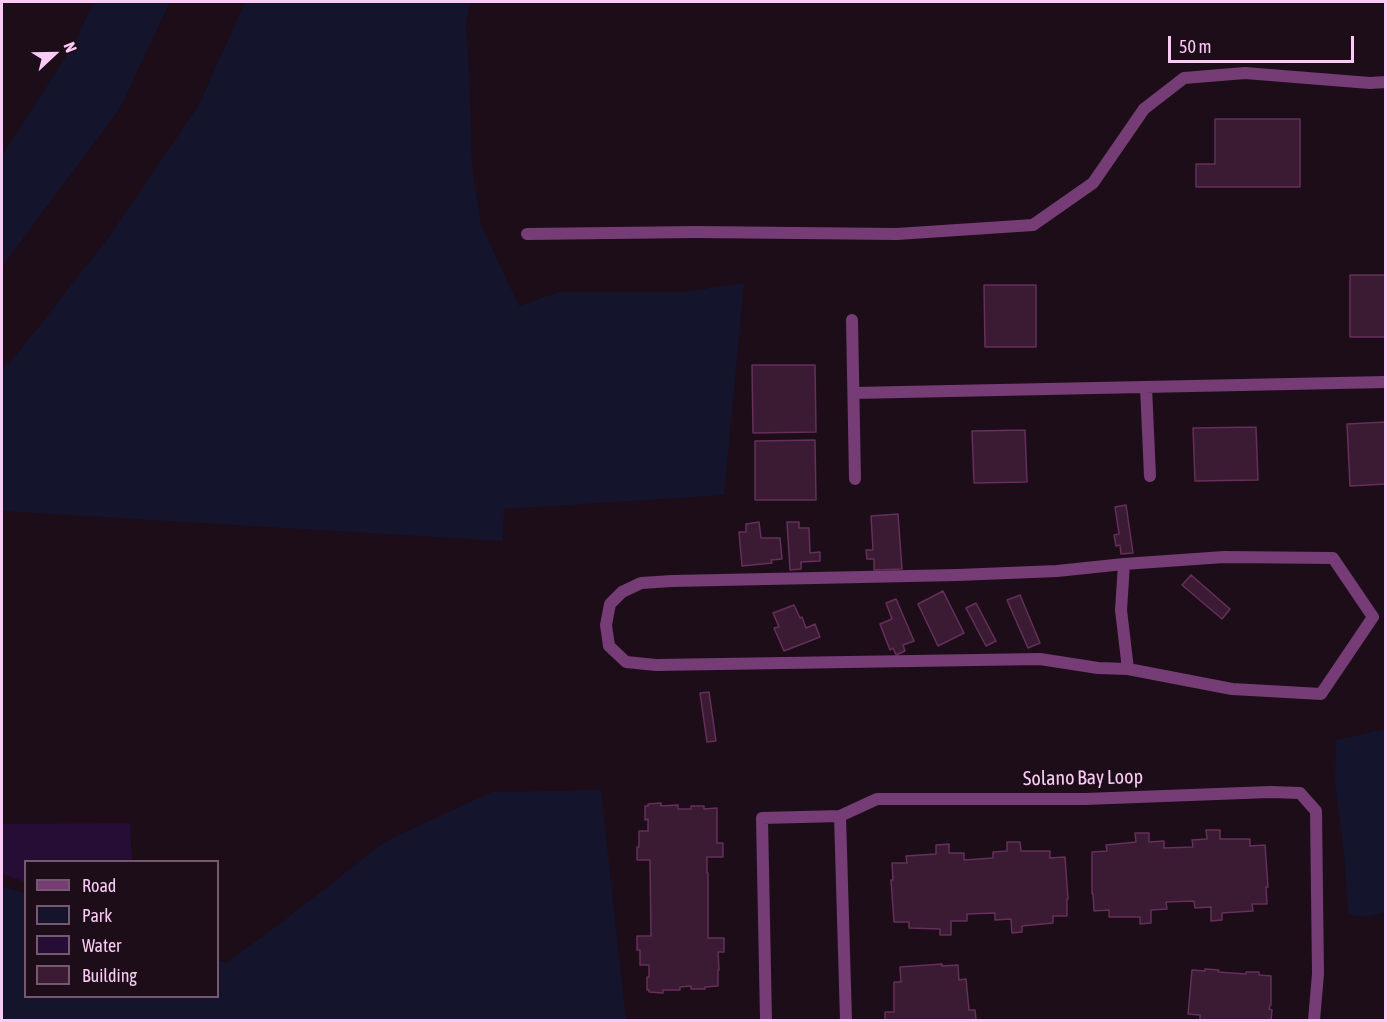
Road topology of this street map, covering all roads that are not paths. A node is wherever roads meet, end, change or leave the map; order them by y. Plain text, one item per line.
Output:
1 (1386, 82) edge
2 (527, 234) dead end
3 (852, 320) dead end
4 (1386, 382) edge
5 (1146, 387) junction
6 (854, 393) junction
7 (1150, 476) dead end
8 (855, 479) dead end
9 (1124, 564) junction
10 (1379, 617) edge
11 (1128, 669) junction
12 (840, 816) junction
13 (765, 1020) edge
14 (846, 1020) edge
15 (1314, 1020) edge

1 - 2 street
3 - 6 street
4 - 5 street
5 - 6 street
5 - 7 street
6 - 8 street
9 - 10 street
9 - 11 street
9 - 11 street
10 - 11 street
12 - 13 street
12 - 14 street
12 - 15 street, Solano Bay Loop

